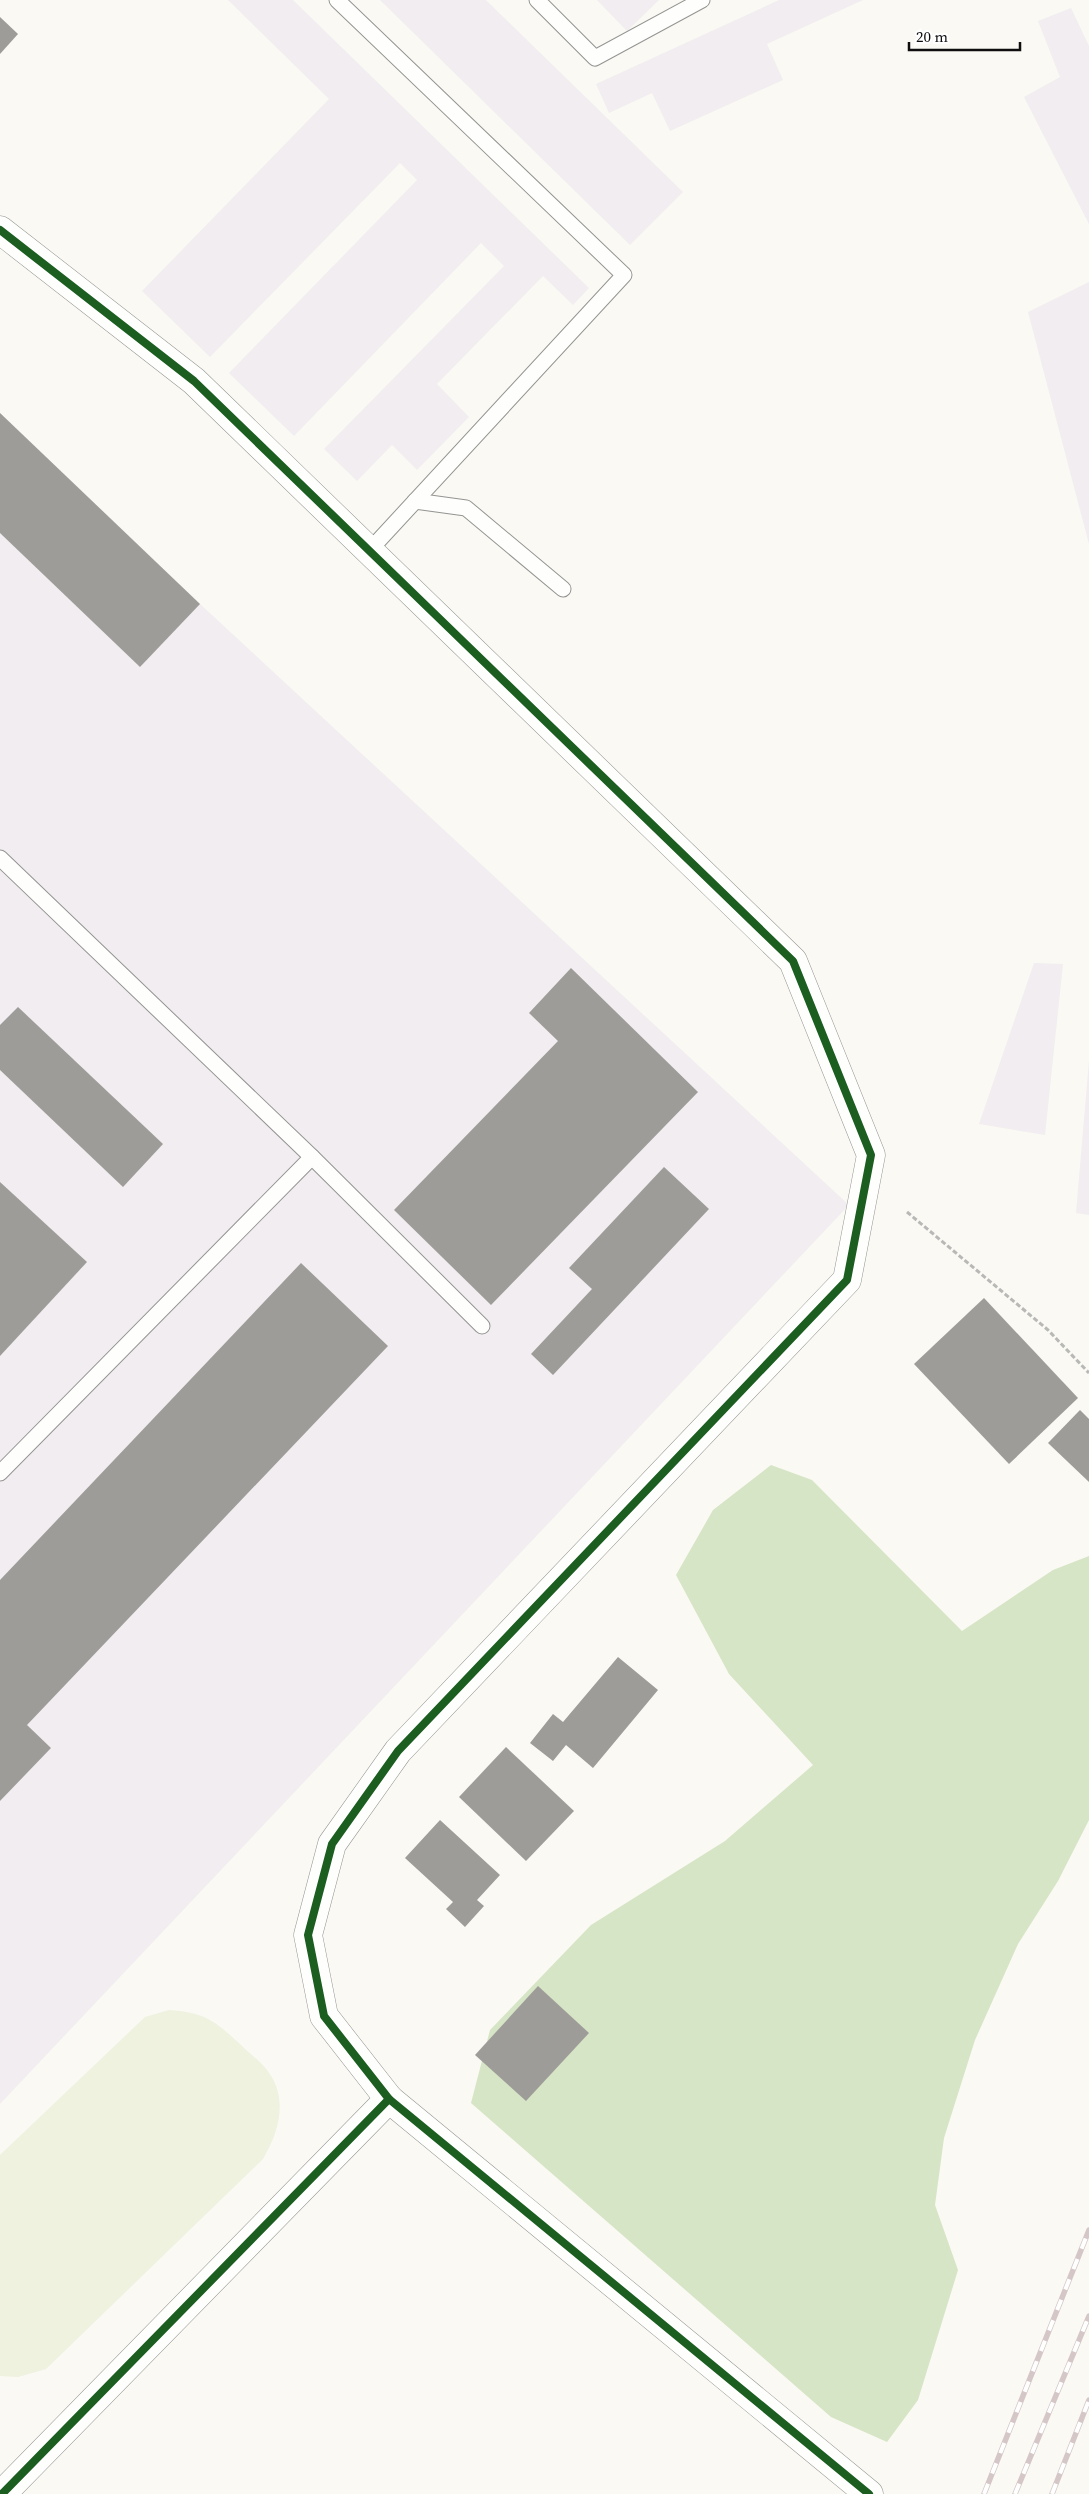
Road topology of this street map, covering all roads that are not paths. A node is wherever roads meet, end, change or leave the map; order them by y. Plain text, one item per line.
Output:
1 (337, 0) edge
2 (537, 0) edge
3 (702, 0) edge
4 (0, 230) edge
5 (415, 501) junction
6 (369, 551) junction
7 (563, 588) dead end
8 (0, 858) edge
9 (312, 1157) junction
10 (482, 1326) dead end
11 (0, 1472) edge
12 (389, 2099) junction
13 (2, 2494) edge
14 (869, 2494) edge

1 - 5 lane
2 - 3 lane
4 - 6 street
5 - 6 lane
5 - 7 lane
6 - 12 street
8 - 9 lane
9 - 10 lane
9 - 11 lane
12 - 13 street
12 - 14 street

